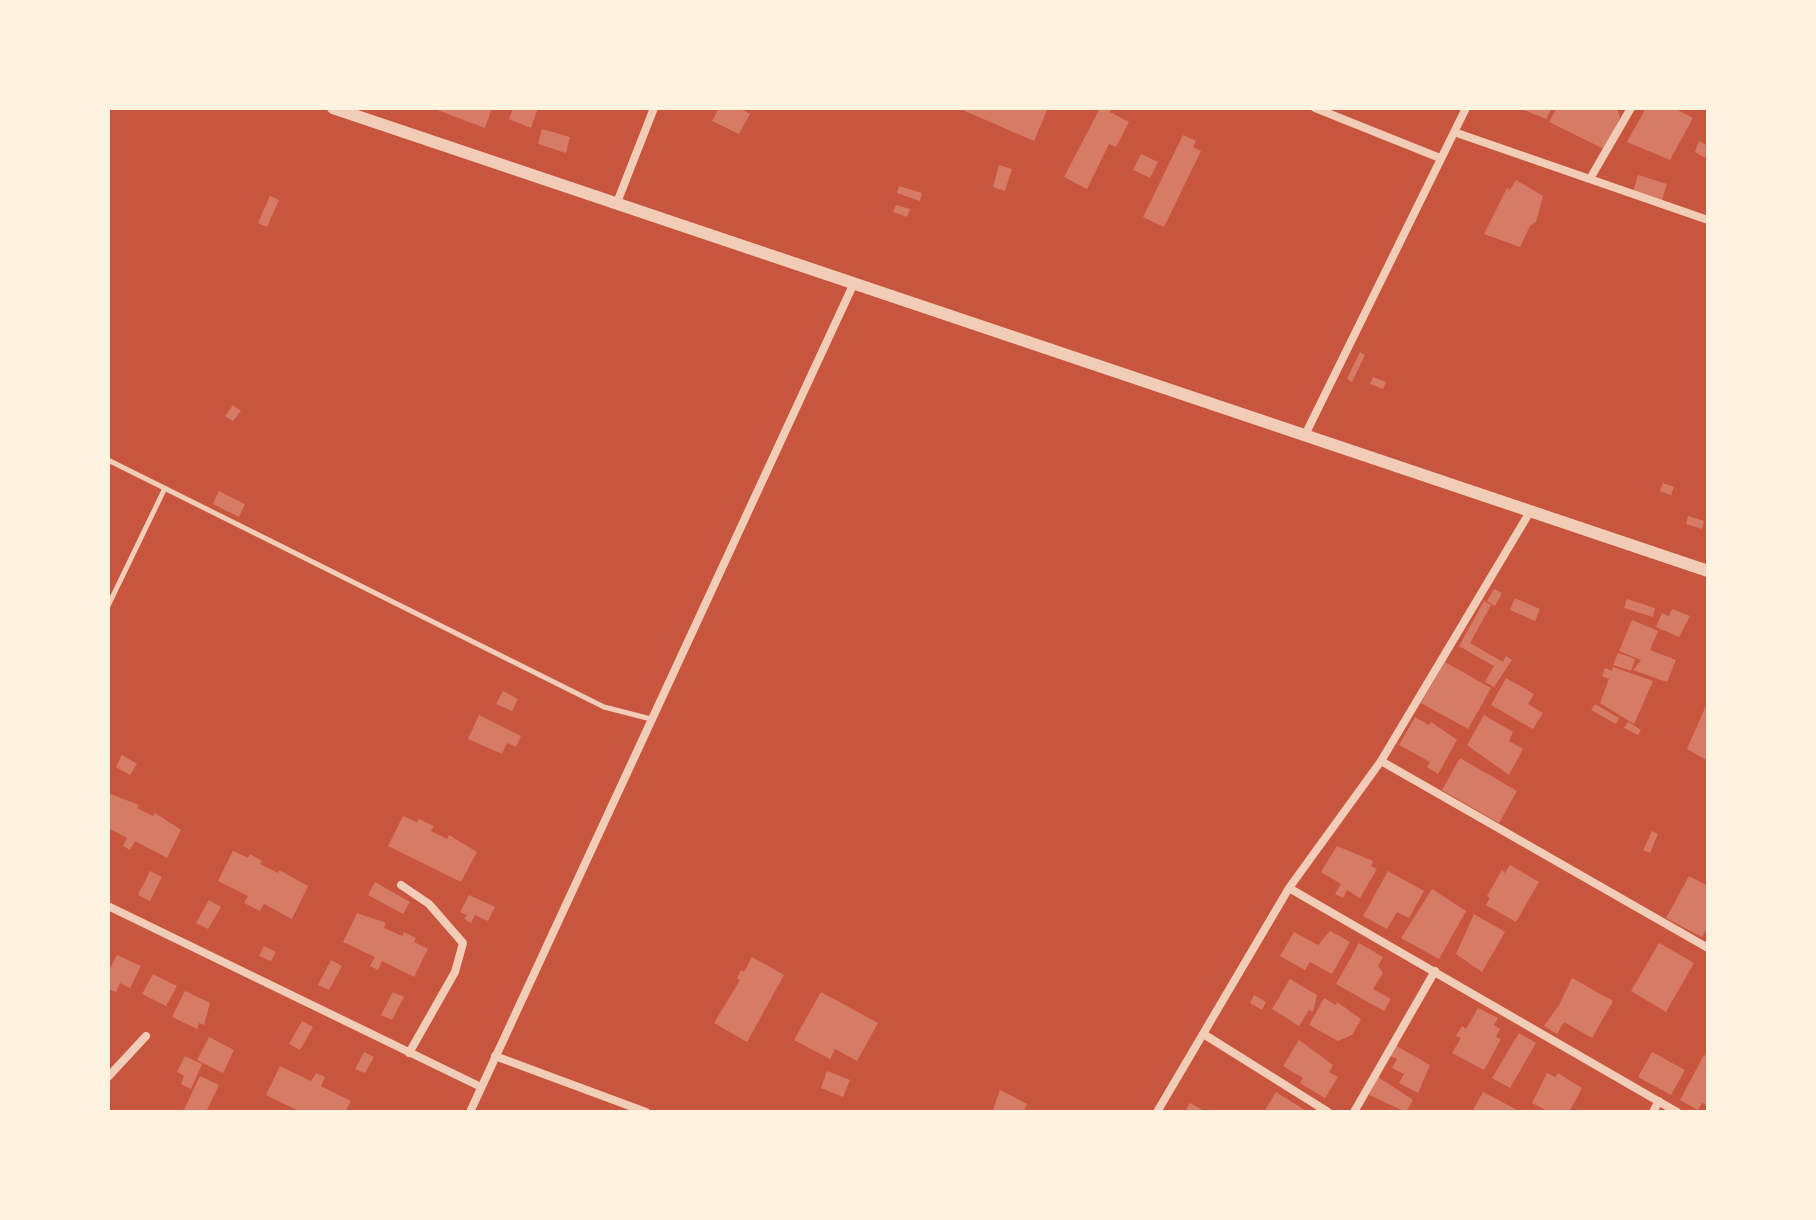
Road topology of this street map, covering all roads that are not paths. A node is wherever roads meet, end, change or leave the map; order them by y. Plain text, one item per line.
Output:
1 (333, 108) edge
2 (654, 108) edge
3 (1315, 108) edge
4 (1466, 108) edge
5 (1631, 108) edge
6 (362, 113) edge
7 (1454, 132) junction
8 (1440, 158) junction
9 (1591, 177) junction
10 (616, 205) junction
11 (1708, 220) edge
12 (854, 283) junction
13 (1306, 433) junction
14 (108, 460) edge
15 (165, 488) junction
16 (1531, 510) junction
17 (1708, 571) edge
18 (108, 606) edge
19 (652, 719) junction
20 (1381, 761) junction
21 (401, 885) dead end
22 (1289, 888) junction
23 (108, 906) edge
24 (1708, 948) edge
25 (1435, 971) junction
26 (1205, 1035) junction
27 (146, 1036) dead end
28 (409, 1053) junction
29 (495, 1056) junction
30 (108, 1077) edge
31 (481, 1087) junction
32 (1659, 1101) junction
33 (470, 1112) edge
34 (646, 1112) edge
35 (1157, 1112) edge
36 (1328, 1112) edge
37 (1354, 1112) edge
38 (1653, 1112) edge
39 (1677, 1112) edge

1 - 6 street
2 - 10 street
3 - 8 street
4 - 7 street
5 - 9 street
6 - 10 street
7 - 8 street
7 - 9 street
8 - 13 street
9 - 11 street
10 - 12 street
12 - 13 street
12 - 19 street
13 - 16 street
14 - 15 lane
15 - 18 lane
15 - 19 lane
16 - 17 street
16 - 20 street
19 - 29 street
20 - 22 street
20 - 24 street
21 - 28 street
22 - 25 street
22 - 26 street
23 - 28 street
25 - 32 street
25 - 37 street
26 - 35 street
26 - 36 street
27 - 30 street
28 - 31 street
29 - 31 street
29 - 34 street
31 - 33 street
32 - 38 street
32 - 39 street

